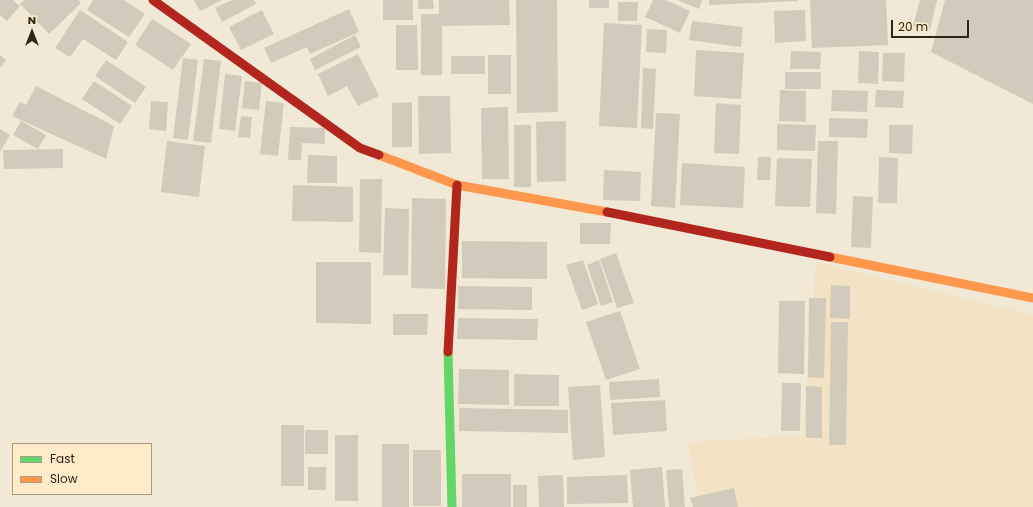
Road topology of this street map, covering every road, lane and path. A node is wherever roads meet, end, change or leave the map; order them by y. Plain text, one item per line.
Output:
1 (153, 0) edge
2 (458, 185) junction
3 (1033, 298) edge
4 (452, 507) edge

1 - 2 street
2 - 3 street
2 - 4 street

